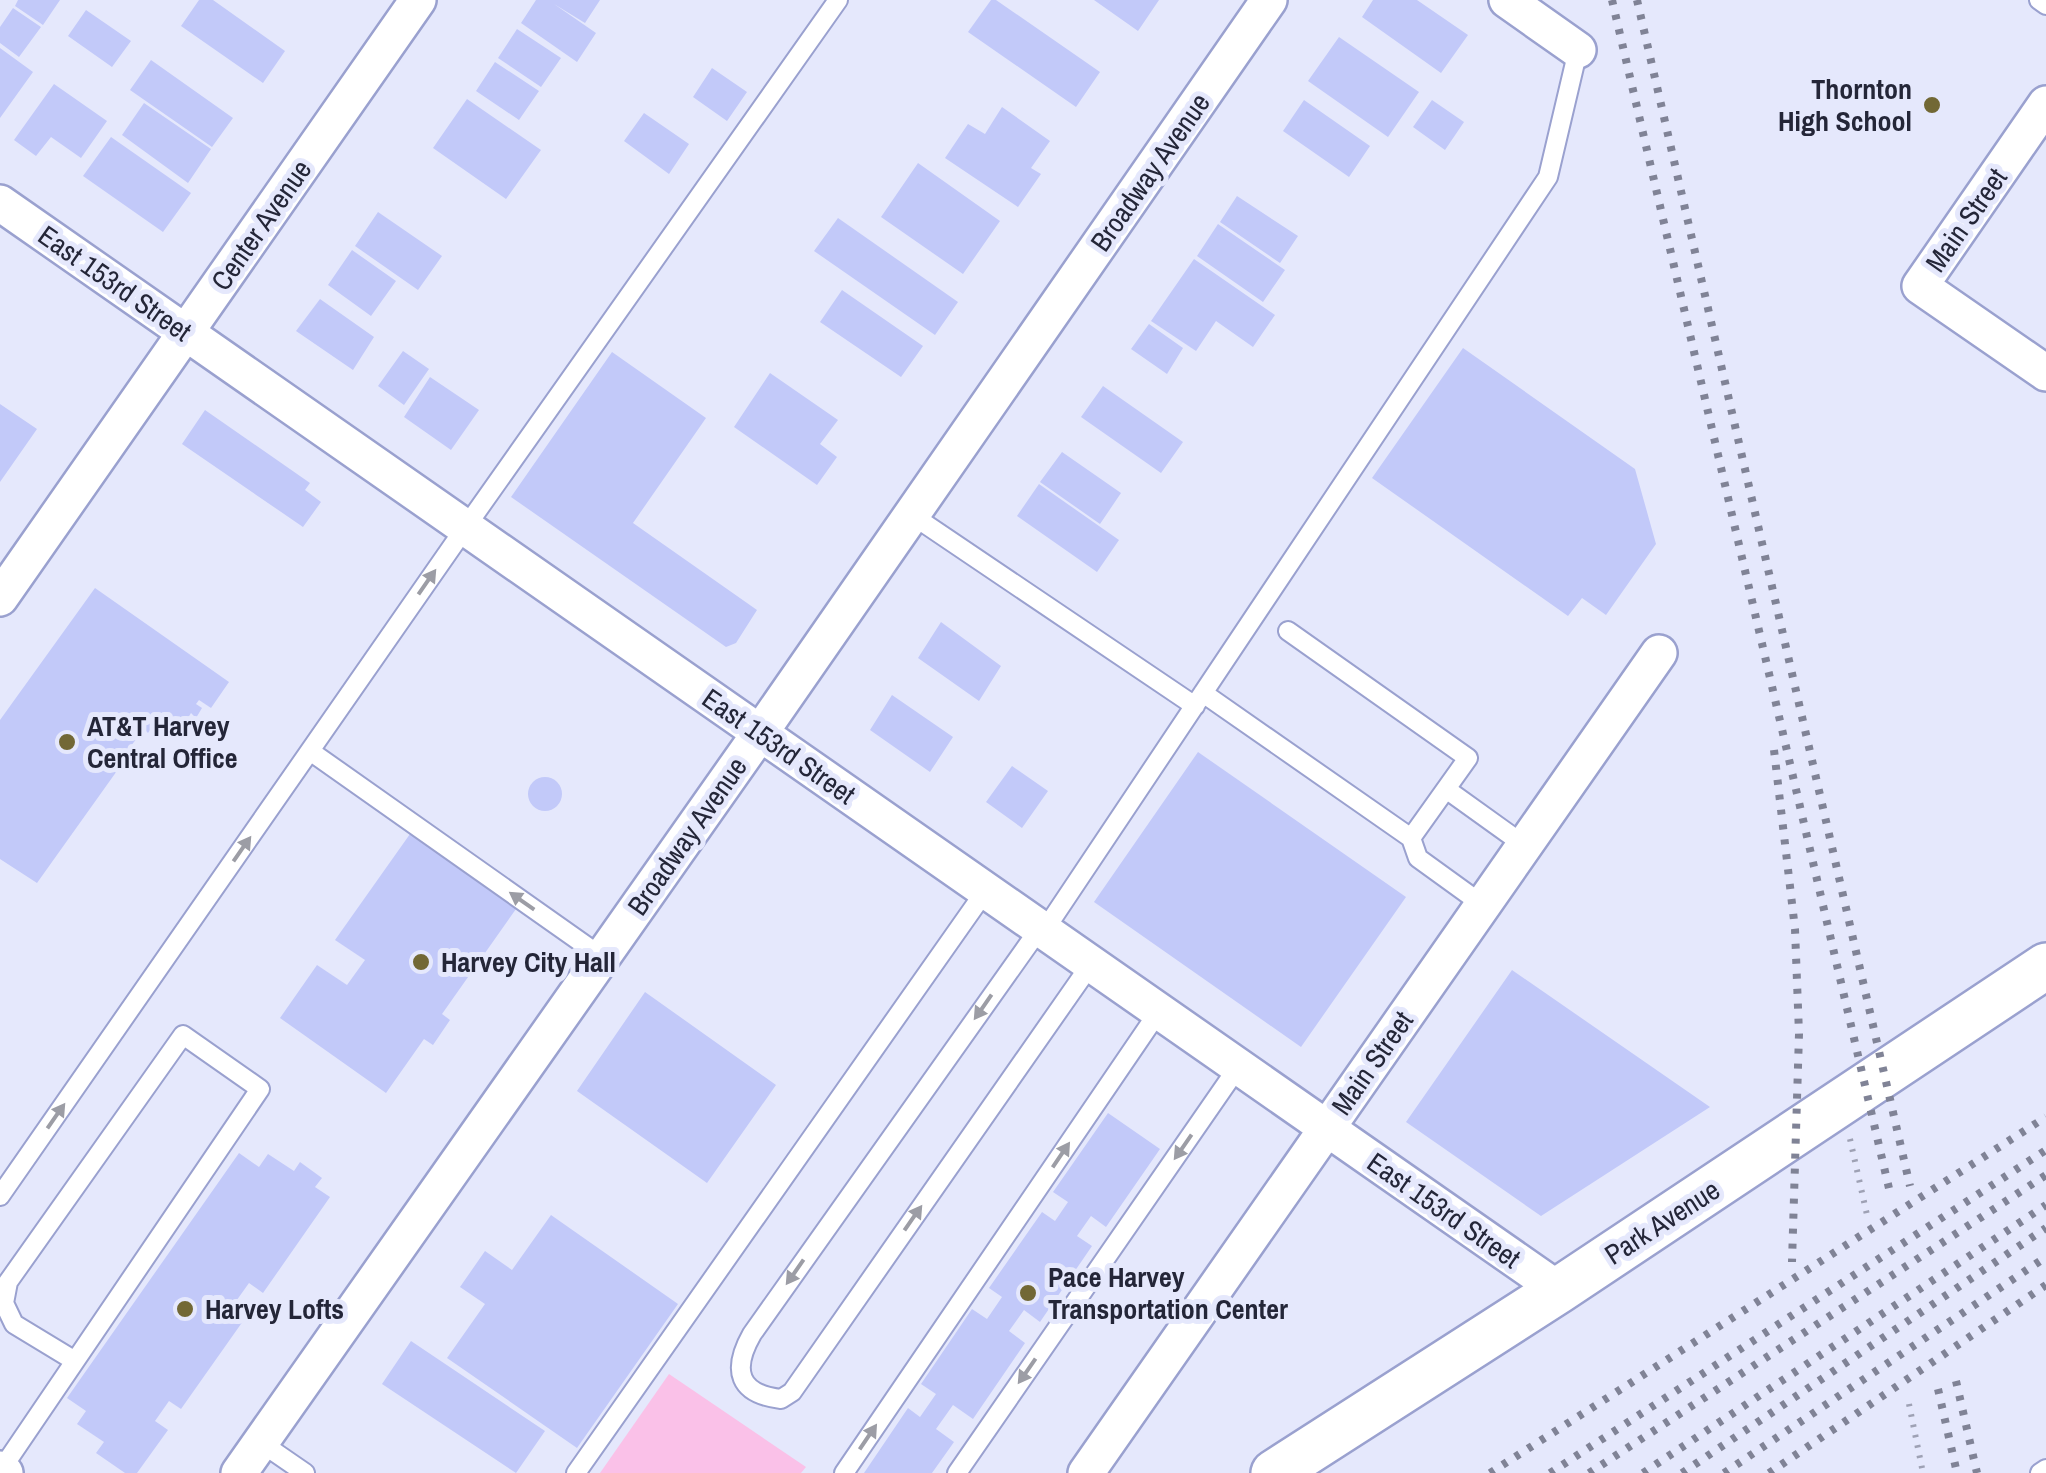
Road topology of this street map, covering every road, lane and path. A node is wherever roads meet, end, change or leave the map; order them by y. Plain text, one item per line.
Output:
1 (418, 0) edge
2 (838, 0) edge
3 (1269, 0) edge
4 (1508, 0) edge
5 (2039, 0) edge
6 (2046, 5) edge
7 (1578, 50) joint
8 (2046, 104) edge
9 (0, 203) edge
10 (186, 332) junction
11 (2046, 373) edge
12 (912, 515) junction
13 (465, 528) junction
14 (0, 598) edge
15 (1288, 631) dead end
16 (1659, 653) dead end
17 (1199, 699) junction
18 (760, 733) junction
19 (310, 751) junction
20 (1446, 789) junction
21 (1411, 838) junction
22 (1524, 845) junction
23 (986, 890) junction
24 (1483, 904) junction
25 (1042, 929) junction
26 (602, 958) junction
27 (1091, 964) junction
28 (2046, 966) edge
29 (1159, 1011) junction
30 (1238, 1067) junction
31 (1842, 1104) junction
32 (1327, 1128) junction
33 (0, 1196) edge
34 (1867, 1214) dead end
35 (1559, 1290) junction
36 (75, 1362) junction
37 (1909, 1404) dead end
38 (260, 1442) junction
39 (2, 1471) edge
40 (238, 1473) edge
41 (305, 1473) edge
42 (576, 1473) edge
43 (844, 1473) edge
44 (956, 1473) edge
45 (1086, 1473) edge
46 (1274, 1473) edge
47 (1923, 1473) edge

1 - 10 street, Center Avenue
2 - 13 lane
3 - 12 street, Broadway Avenue
4 - 7 street
5 - 6 lane
7 - 17 lane
8 - 11 street, Main Street
9 - 10 street, East 153rd Street
10 - 13 street, East 153rd Street
10 - 14 street, Center Avenue
12 - 17 lane
12 - 18 street, Broadway Avenue
13 - 18 street, East 153rd Street
19 -> 13 lane
15 - 20 lane
16 - 22 street, Main Street
17 - 21 lane
17 - 25 lane
18 - 23 street, East 153rd Street
18 - 26 street, Broadway Avenue
26 -> 19 lane
33 -> 19 lane
20 - 21 lane
20 - 22 lane
21 - 24 lane
22 - 24 street, Main Street
23 - 25 street, East 153rd Street
23 - 42 lane
24 - 32 street, Main Street
25 - 27 street, East 153rd Street
25 -> 27 lane
26 - 38 street, Broadway Avenue
27 - 29 street, East 153rd Street
28 - 31 street, Park Avenue
29 - 30 street, East 153rd Street
43 -> 29 lane
30 - 32 street, East 153rd Street
30 -> 44 lane
31 - 34 path
31 - 35 street, Park Avenue
32 - 35 street, East 153rd Street
32 - 45 street, Main Street
35 - 46 street, Park Avenue
36 - 36 lane
36 - 39 lane
37 - 47 path
38 - 40 street, Broadway Avenue
38 - 41 lane

